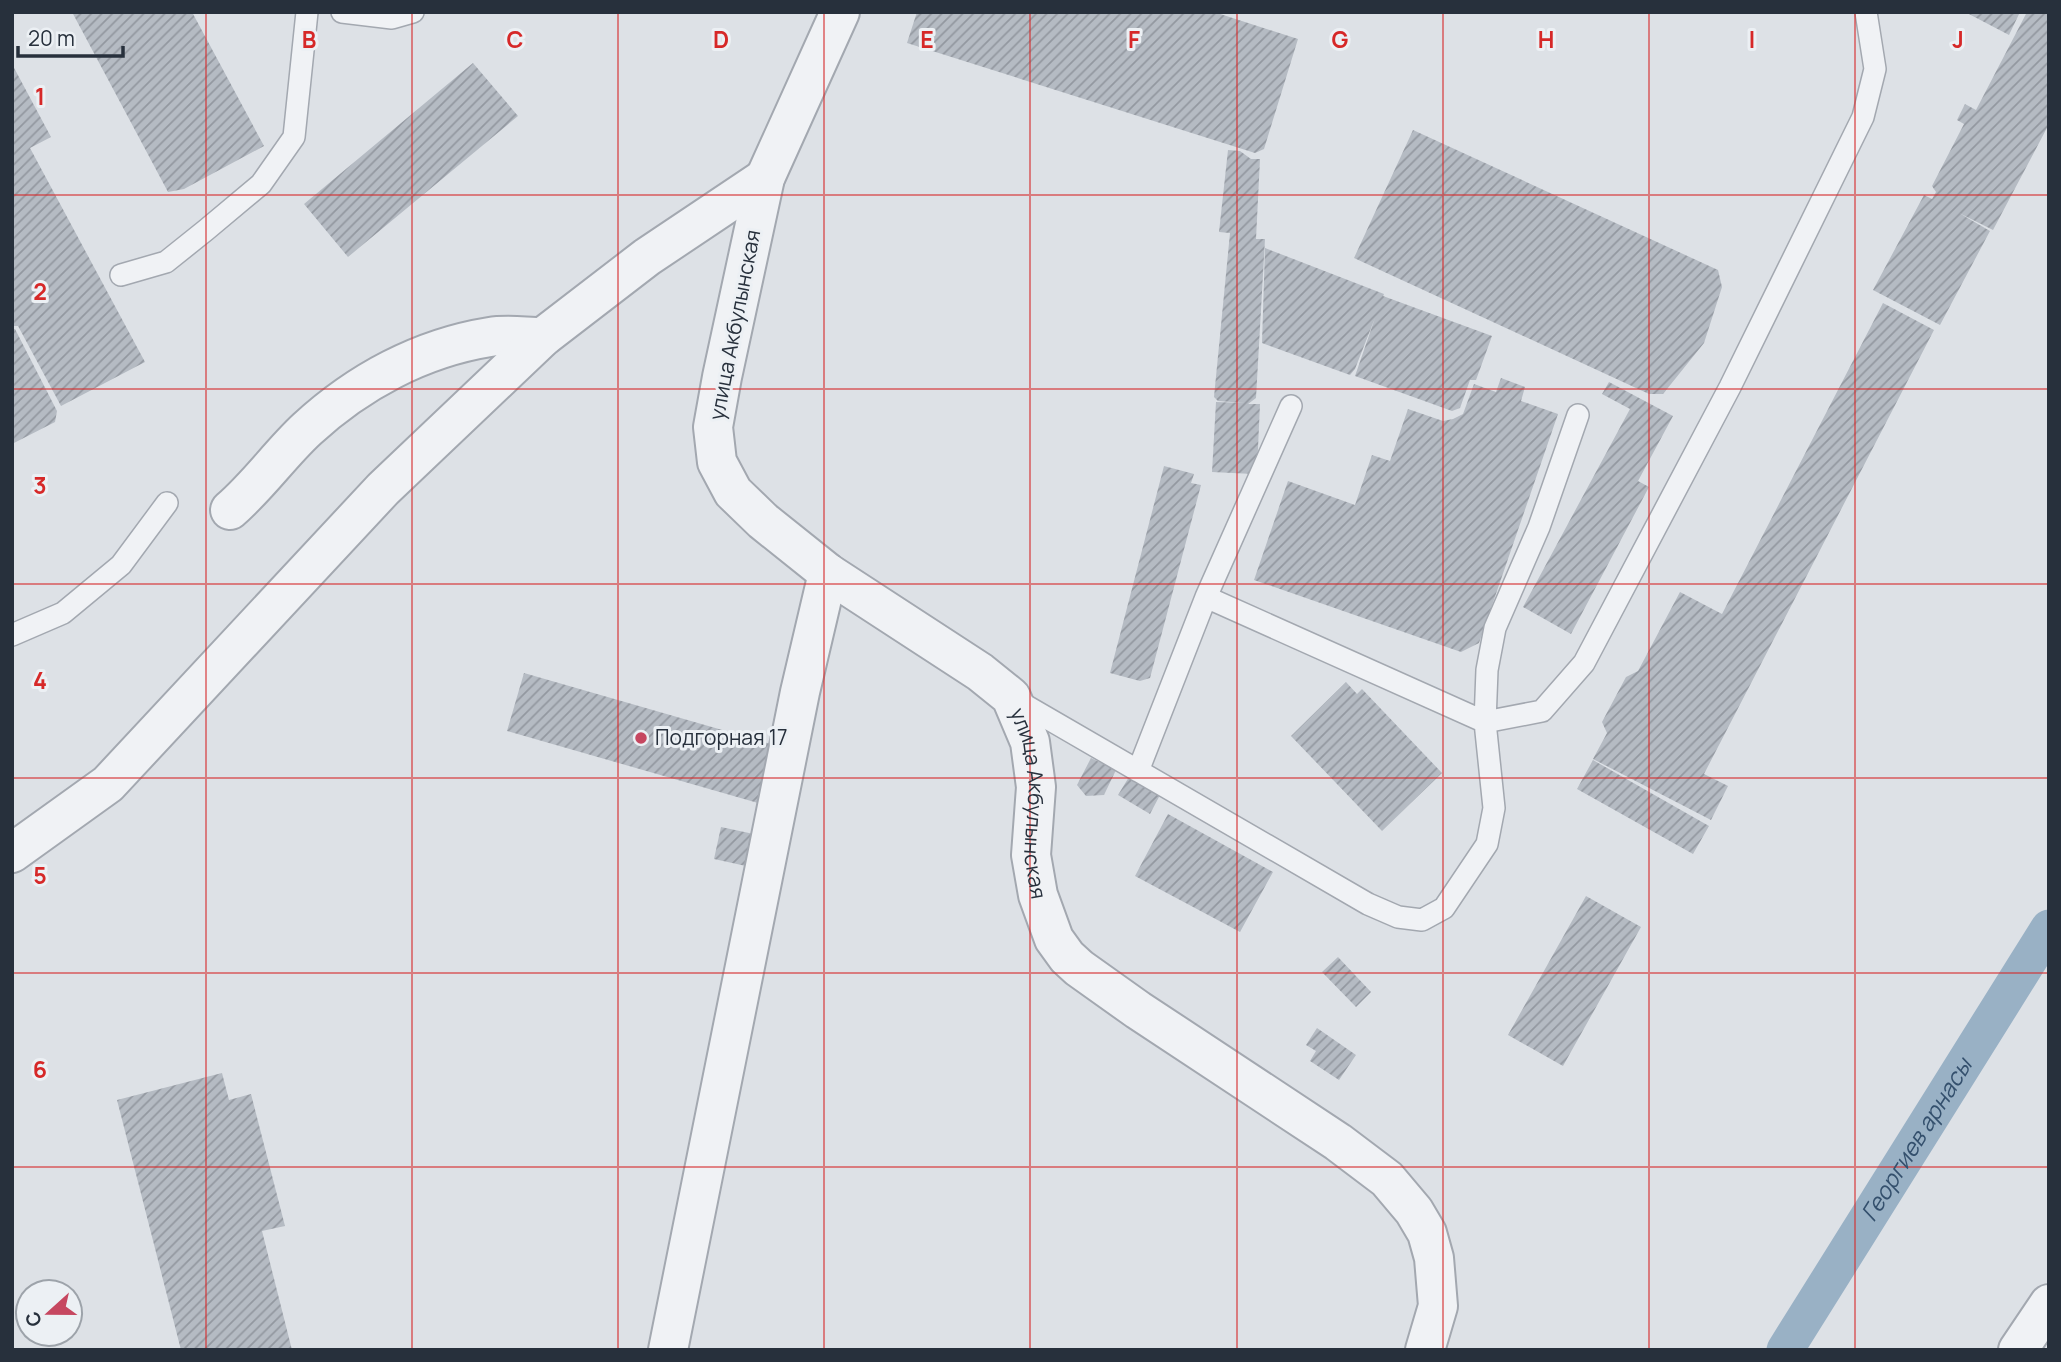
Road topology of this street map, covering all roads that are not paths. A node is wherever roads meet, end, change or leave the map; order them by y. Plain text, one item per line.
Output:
1 (307, 12) edge
2 (342, 12) edge
3 (413, 12) edge
4 (840, 12) edge
5 (1866, 12) edge
6 (765, 178) junction
7 (121, 275) dead end
8 (543, 337) junction
9 (1291, 406) dead end
10 (1578, 415) dead end
11 (167, 503) dead end
12 (230, 510) dead end
13 (828, 573) junction
14 (1206, 597) junction
15 (12, 635) edge
16 (1011, 697) junction
17 (1485, 722) junction
18 (1138, 771) junction
19 (12, 853) edge
20 (2049, 1304) edge
21 (668, 1350) edge
22 (1425, 1350) edge
23 (2018, 1350) edge

1 - 7 lane
2 - 3 lane
4 - 6 street, улица Акбулынская
5 - 17 lane
6 - 8 street
6 - 13 street, улица Акбулынская
8 - 12 street
8 - 19 street
9 - 14 lane
10 - 17 lane
11 - 15 lane
13 - 16 street, улица Акбулынская
13 - 21 street
14 - 17 lane
14 - 18 lane
16 - 18 lane
16 - 22 street, улица Акбулынская
17 - 18 lane
20 - 23 street

